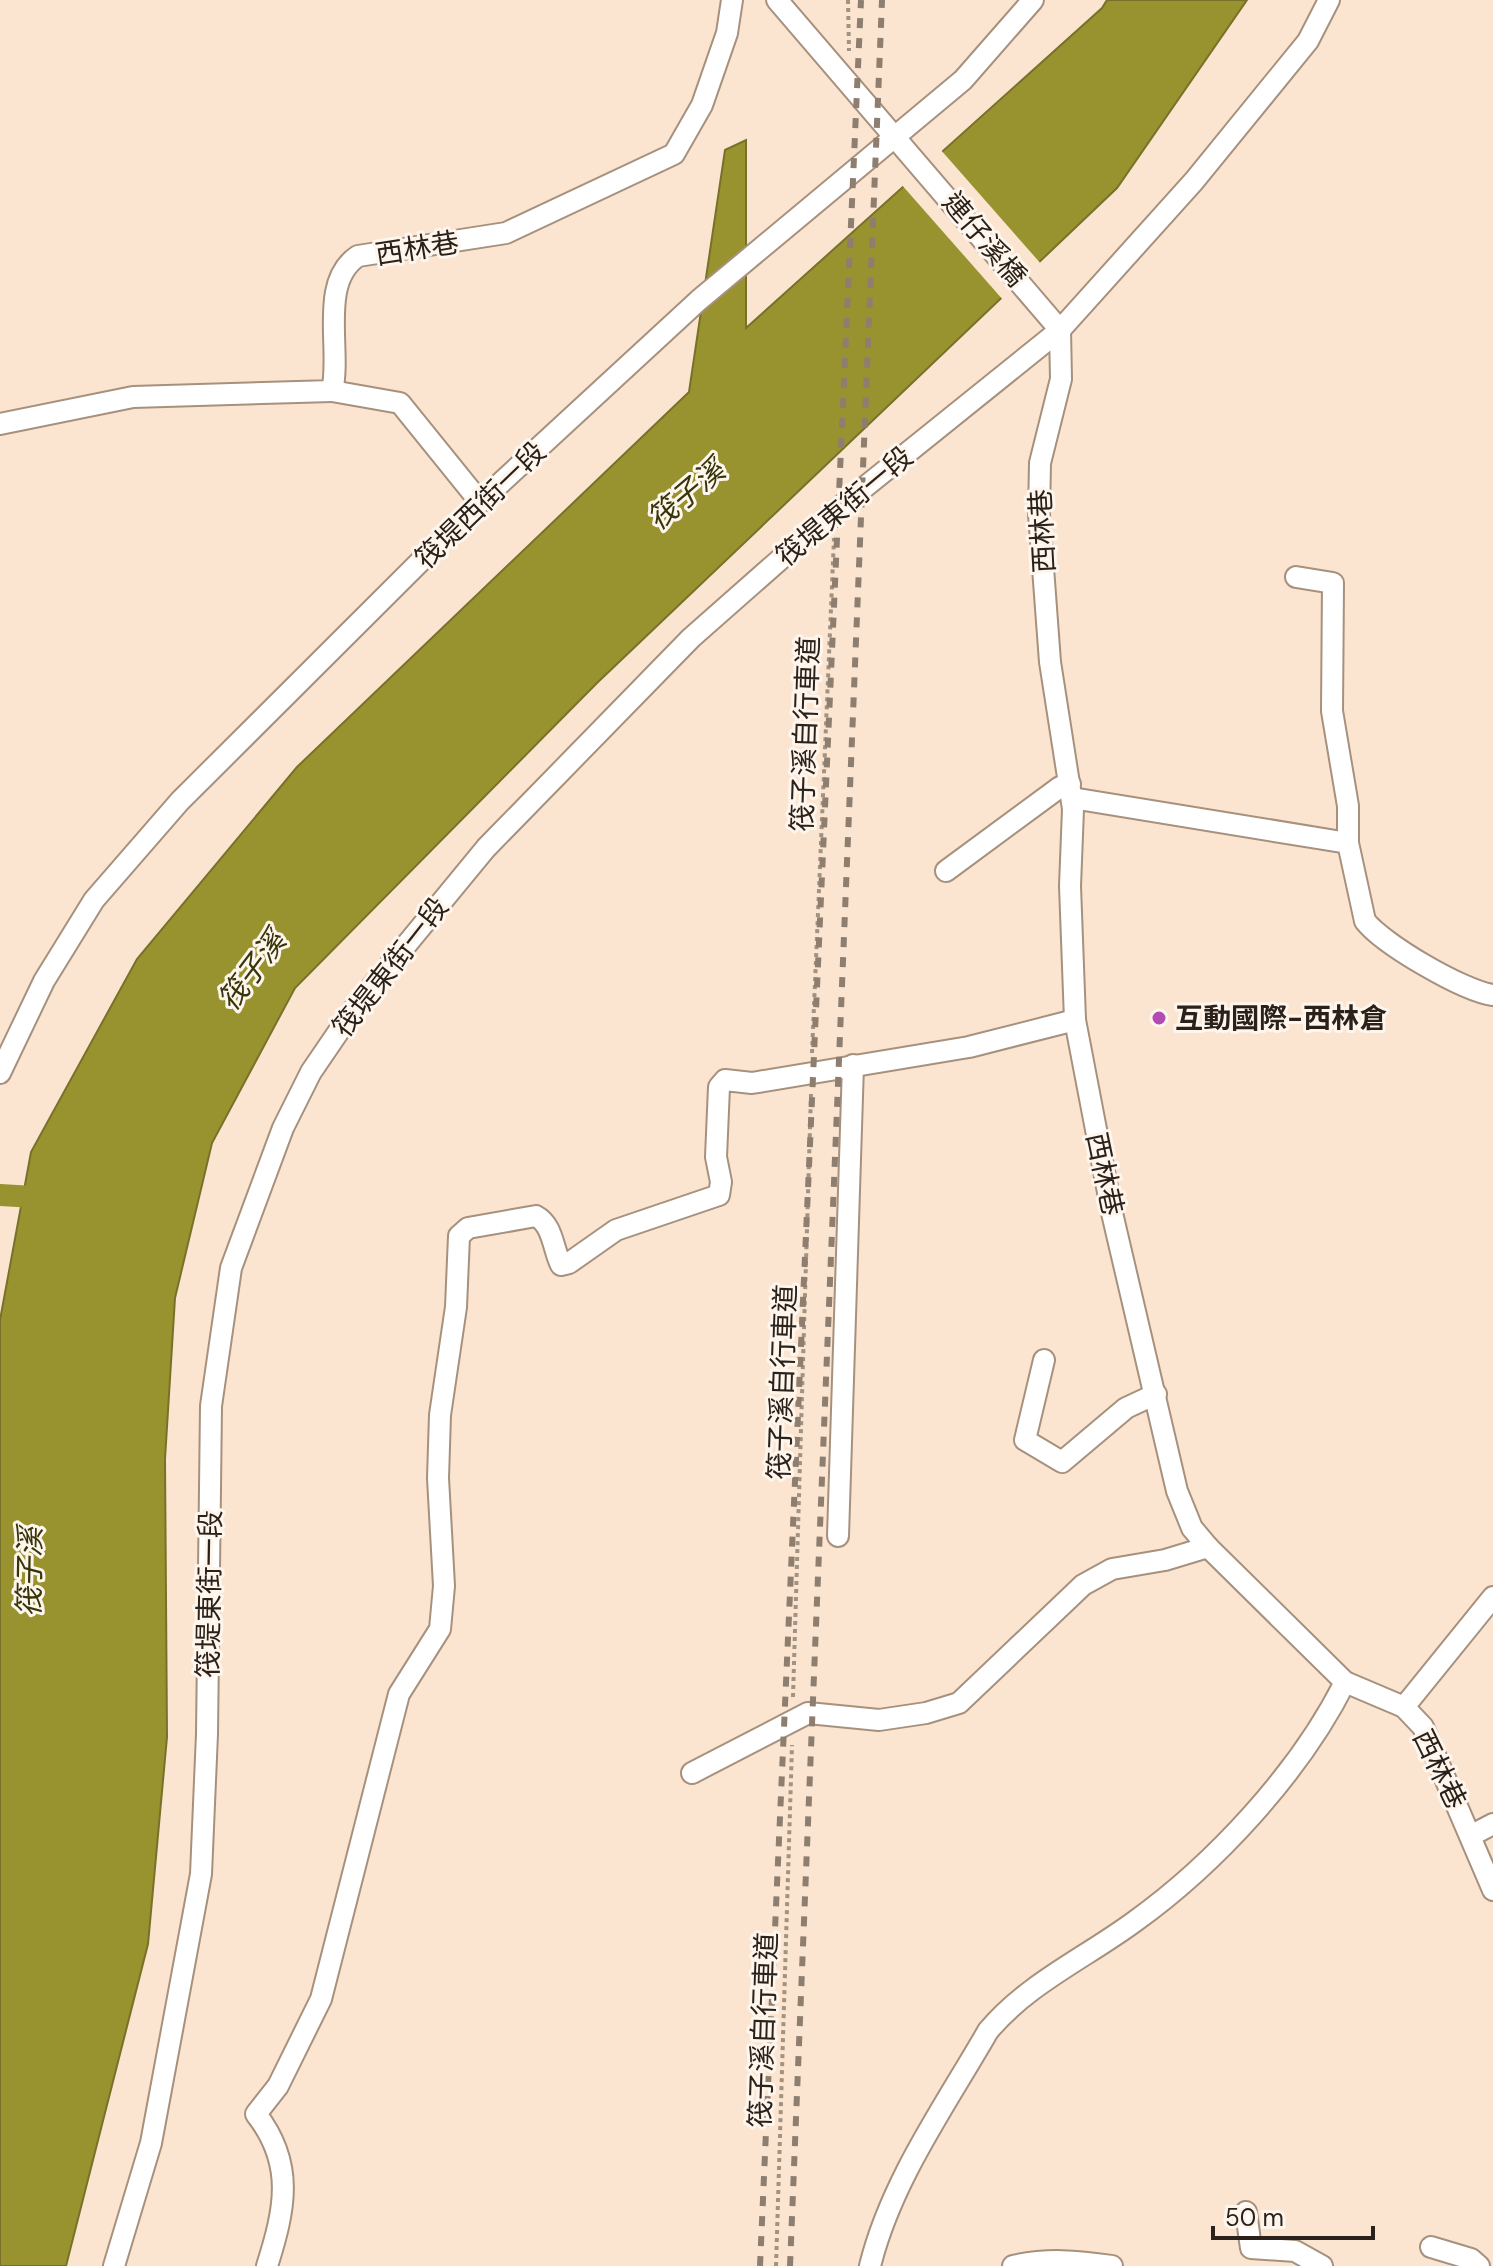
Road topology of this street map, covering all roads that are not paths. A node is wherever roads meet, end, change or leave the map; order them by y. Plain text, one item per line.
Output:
1 (732, 0) edge
2 (777, 0) edge
3 (1033, 0) edge
4 (1329, 0) edge
5 (903, 144) junction
6 (1060, 330) junction
7 (332, 391) junction
8 (0, 424) edge
9 (480, 502) junction
10 (1296, 577) dead end
11 (1071, 791) junction
12 (1348, 843) junction
13 (946, 871) dead end
14 (1493, 995) edge
15 (1075, 1020) junction
16 (853, 1065) junction
17 (0, 1073) edge
18 (1044, 1360) dead end
19 (1156, 1394) junction
20 (838, 1536) dead end
21 (1208, 1547) junction
22 (1493, 1597) edge
23 (1345, 1682) junction
24 (1404, 1707) junction
25 (692, 1773) dead end
26 (1493, 1824) edge
27 (1472, 1835) junction
28 (1493, 1890) edge
29 (1246, 2212) dead end
30 (1431, 2247) dead end
31 (114, 2266) edge
32 (267, 2266) edge
33 (870, 2266) edge
34 (1013, 2266) edge
35 (1112, 2266) edge
36 (1322, 2266) edge
37 (1479, 2266) edge

1 - 7 street, 西林巷
2 - 5 street, 連仔溪橋
3 - 5 street, 筏堤西街一段
4 - 6 street, 筏堤東街一段
5 - 6 street, 連仔溪橋
5 - 9 street, 筏堤西街一段
6 - 11 street, 西林巷
6 - 31 street, 筏堤東街一段
7 - 8 street
7 - 9 street
9 - 17 street, 筏堤西街一段
10 - 12 street
11 - 12 street
11 - 13 street
11 - 15 street, 西林巷
12 - 14 street
15 - 16 street
15 - 19 street, 西林巷
16 - 20 street
16 - 32 street
18 - 19 street
19 - 21 street, 西林巷
21 - 23 street, 西林巷
21 - 25 street
22 - 24 street
23 - 24 street, 西林巷
23 - 33 street
24 - 27 street, 西林巷
26 - 27 street
27 - 28 street, 西林巷
29 - 36 street
30 - 37 street
34 - 35 street

